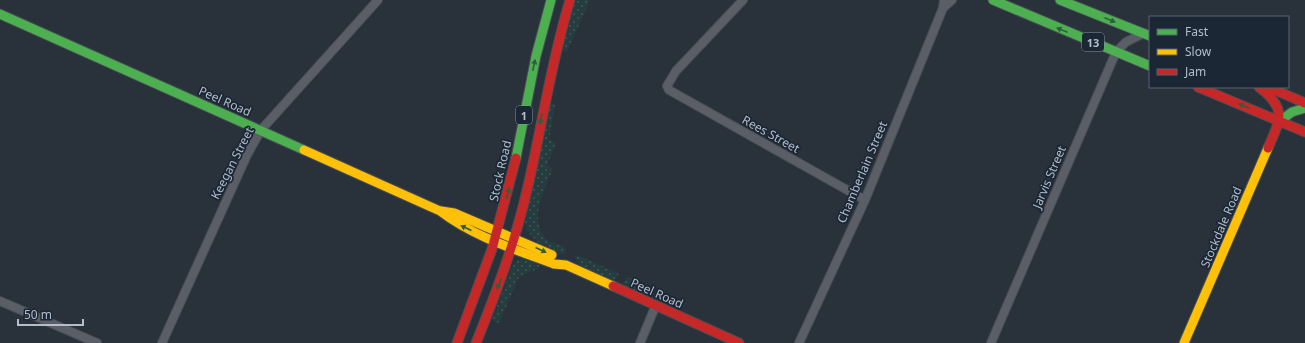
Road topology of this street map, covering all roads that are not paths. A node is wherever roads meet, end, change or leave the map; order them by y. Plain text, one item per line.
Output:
1 (378, 0) edge
2 (551, 0) edge
3 (570, 0) edge
4 (743, 0) edge
5 (952, 0) edge
6 (993, 0) edge
7 (1002, 0) edge
8 (1060, 0) edge
9 (943, 4) edge
10 (1014, 10) junction
11 (0, 14) edge
12 (1147, 35) edge
13 (1116, 52) junction
14 (1149, 66) edge
15 (1200, 88) edge
16 (1260, 88) edge
17 (1270, 88) edge
18 (1305, 102) edge
19 (1305, 108) edge
20 (1280, 121) junction
21 (261, 130) junction
22 (1305, 132) edge
23 (865, 200) junction
24 (440, 211) junction
25 (498, 230) junction
26 (514, 238) junction
27 (495, 241) junction
28 (511, 247) junction
29 (566, 265) junction
30 (0, 301) edge
31 (656, 305) junction
32 (97, 343) edge
33 (162, 343) edge
34 (458, 343) edge
35 (476, 343) edge
36 (640, 343) edge
37 (739, 343) edge
38 (799, 343) edge
39 (991, 343) edge
40 (1184, 343) edge

1 - 21 street, Keegan Street
25 -> 2 main road, Stock Road / 1
3 -> 26 main road, 1
4 - 23 street, Rees Street
5 - 9 street, Chamberlain Street
6 - 10 main road, 13
7 - 10 main road
8 -> 12 main road, 13
9 - 23 street, Chamberlain Street
13 -> 10 main road, 13
11 - 21 main road, Peel Road
12 - 13 street, Jarvis Street
13 - 14 main road, 13
13 - 39 street, Jarvis Street
20 -> 15 main road
16 - 20 main road
17 - 18 main road
19 - 20 main road
20 - 22 main road
20 - 40 main road, Stockdale Road
21 - 24 main road, Peel Road
21 - 33 street, Keegan Street
23 - 38 street, Chamberlain Street
24 - 25 main road, Peel Road
27 -> 24 main road, Peel Road
25 - 26 main road, Peel Road
25 - 27 main road, Stock Road / 1
26 - 28 main road, 1
26 -> 29 main road, Peel Road
27 - 28 main road, Peel Road
27 - 34 main road, Stock Road / 1
28 - 29 main road, Peel Road
28 -> 35 main road, 1
29 - 31 main road, Peel Road
30 - 32 street
31 - 36 street
31 - 37 main road, Peel Road

